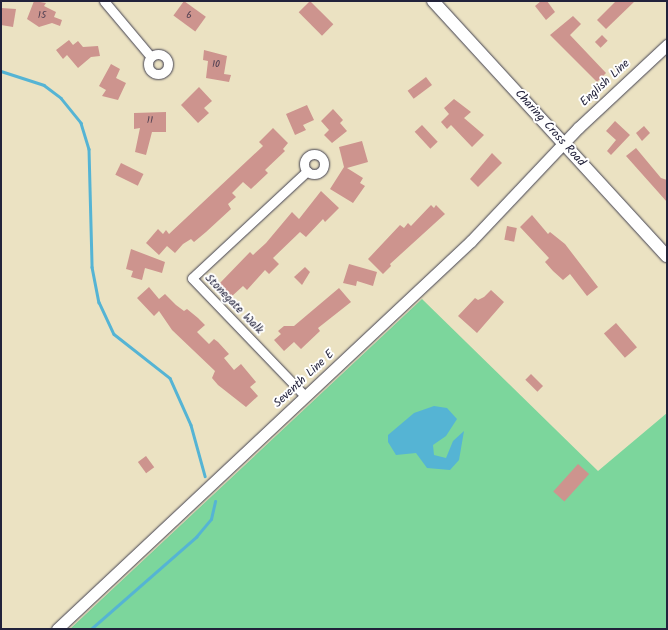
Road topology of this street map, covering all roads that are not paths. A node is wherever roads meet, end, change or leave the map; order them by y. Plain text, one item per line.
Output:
1 (104, 1) edge
2 (432, 1) edge
3 (667, 45) edge
4 (150, 57) dead end
5 (564, 144) junction
6 (308, 171) dead end
7 (667, 256) edge
8 (305, 396) junction
9 (57, 629) edge

1 - 4 street
2 - 5 main road, Charing Cross Road
3 - 5 street, English Line
5 - 7 main road, Charing Cross Road
5 - 8 street, Seventh Line E
6 - 8 street, Stonegate Walk
8 - 9 street, Seventh Line E

